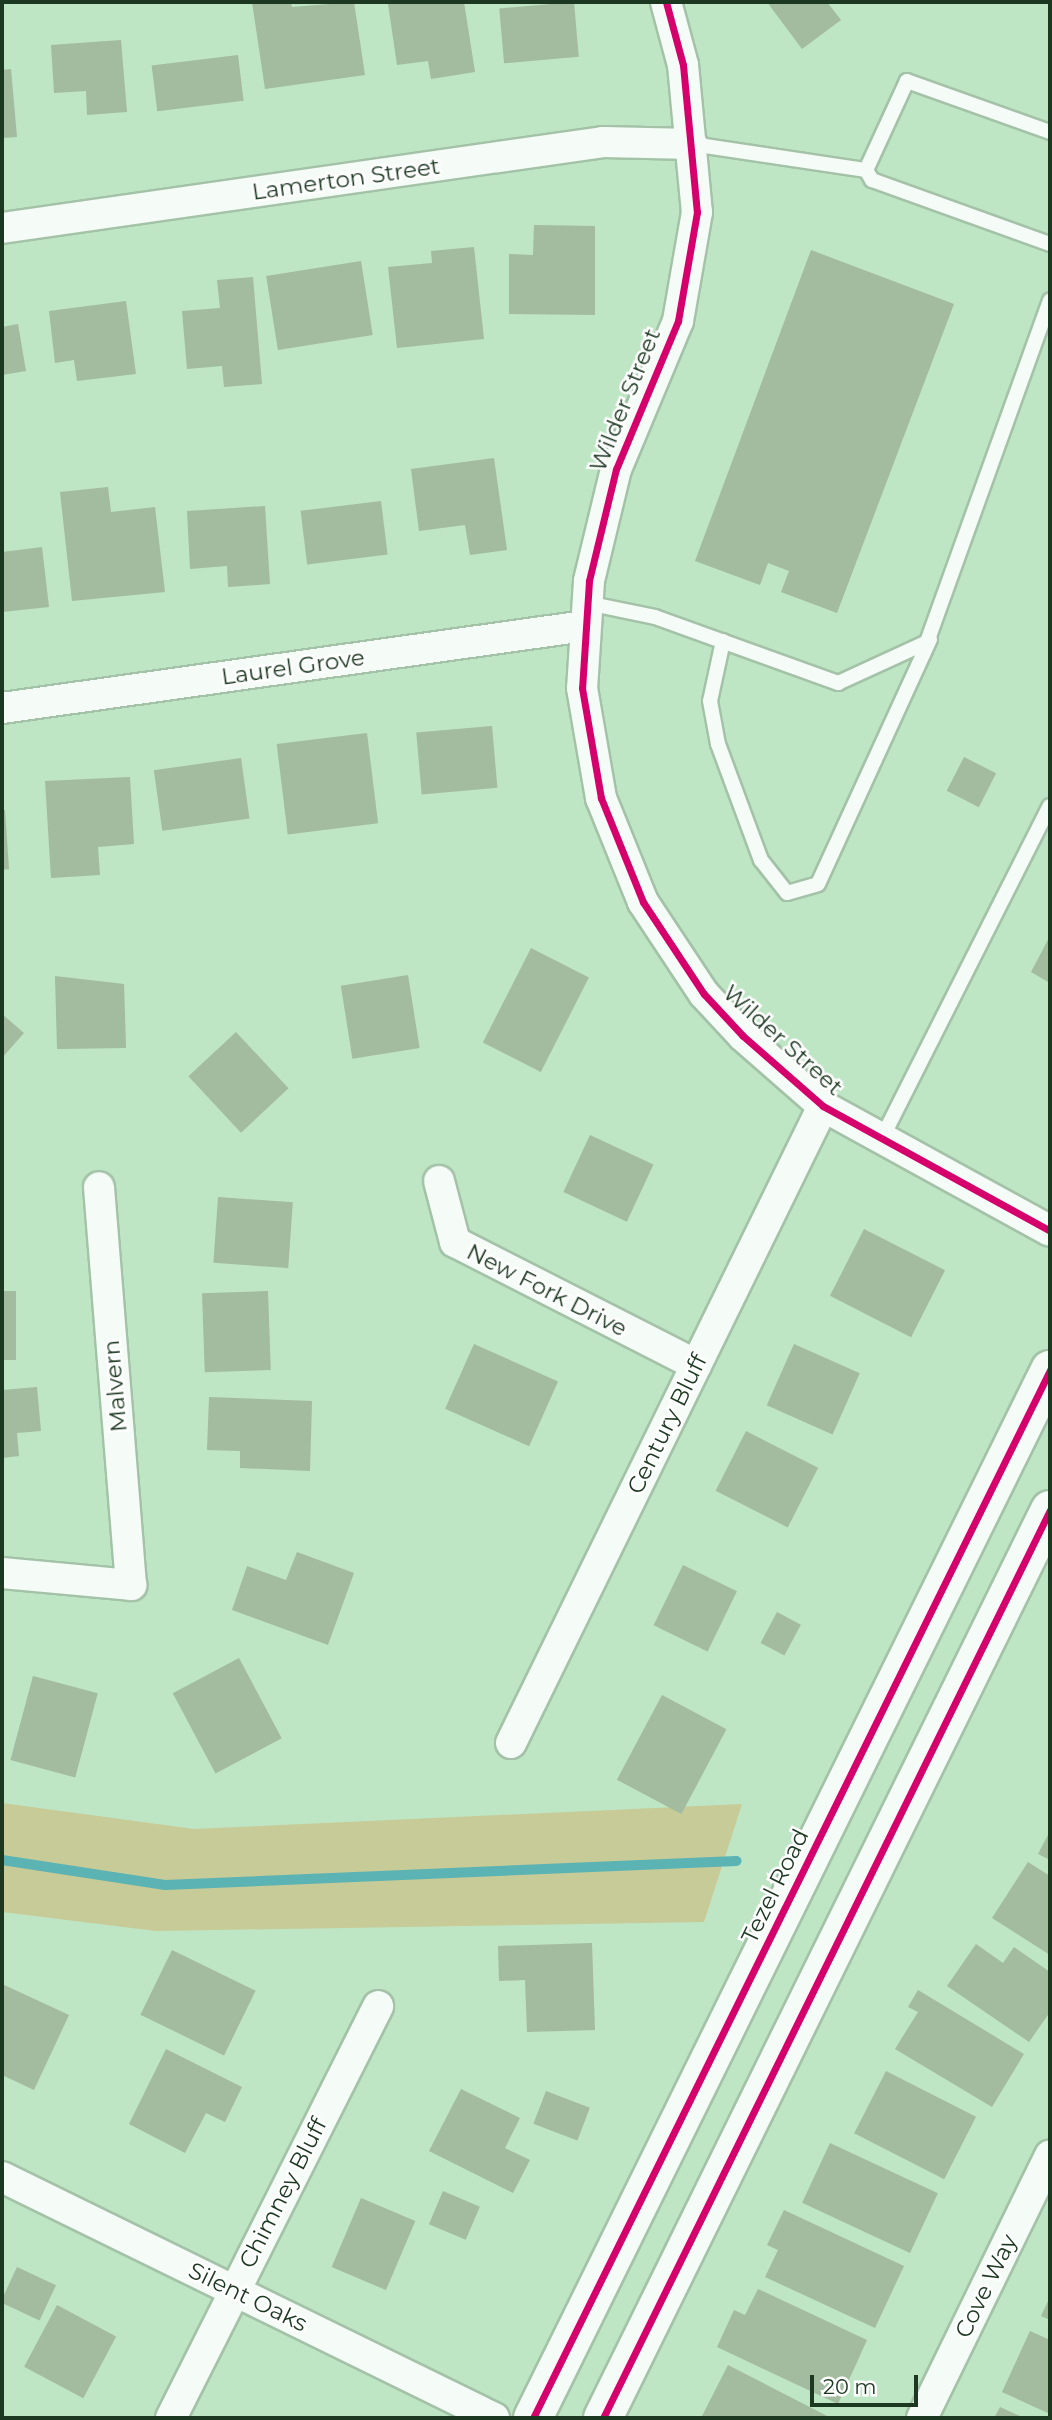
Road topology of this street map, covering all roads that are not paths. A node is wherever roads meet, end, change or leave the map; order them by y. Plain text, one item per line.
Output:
1 (666, 2) edge
2 (1050, 132) edge
3 (692, 144) junction
4 (866, 170) junction
5 (2, 228) edge
6 (1050, 244) edge
7 (1050, 300) edge
8 (586, 615) junction
9 (931, 637) junction
10 (723, 641) junction
11 (2, 708) edge
12 (1050, 806) edge
13 (823, 1106) junction
14 (881, 1142) junction
15 (439, 1181) dead end
16 (99, 1186) dead end
17 (1050, 1231) edge
18 (696, 1365) junction
19 (1050, 1370) edge
20 (1050, 1510) edge
21 (2, 1573) edge
22 (511, 1743) dead end
23 (378, 2006) dead end
24 (1050, 2155) edge
25 (2, 2177) edge
26 (234, 2290) junction
27 (171, 2418) edge
28 (494, 2418) edge
29 (533, 2418) edge
30 (603, 2418) edge
31 (922, 2418) edge

1 - 3 street, Wilder Street
2 - 4 lane
3 - 4 lane
3 - 5 street, Lamerton Street
3 - 8 street, Wilder Street
4 - 6 lane
7 - 9 lane
8 - 10 lane
8 - 11 street, Laurel Grove
8 - 13 street, Wilder Street
9 - 10 lane
9 - 10 lane
12 - 14 lane
13 - 14 street, Wilder Street
13 - 18 street, Century Bluff
14 - 17 street, Wilder Street
15 - 18 street, New Fork Drive
16 - 21 street, Malvern
18 - 22 street, Century Bluff
19 - 29 main road, Tezel Road
20 - 30 main road
23 - 26 street, Chimney Bluff
24 - 31 street, Cove Way
25 - 26 street, Silent Oaks
26 - 27 street, Chimney Bluff
26 - 28 street, Silent Oaks

